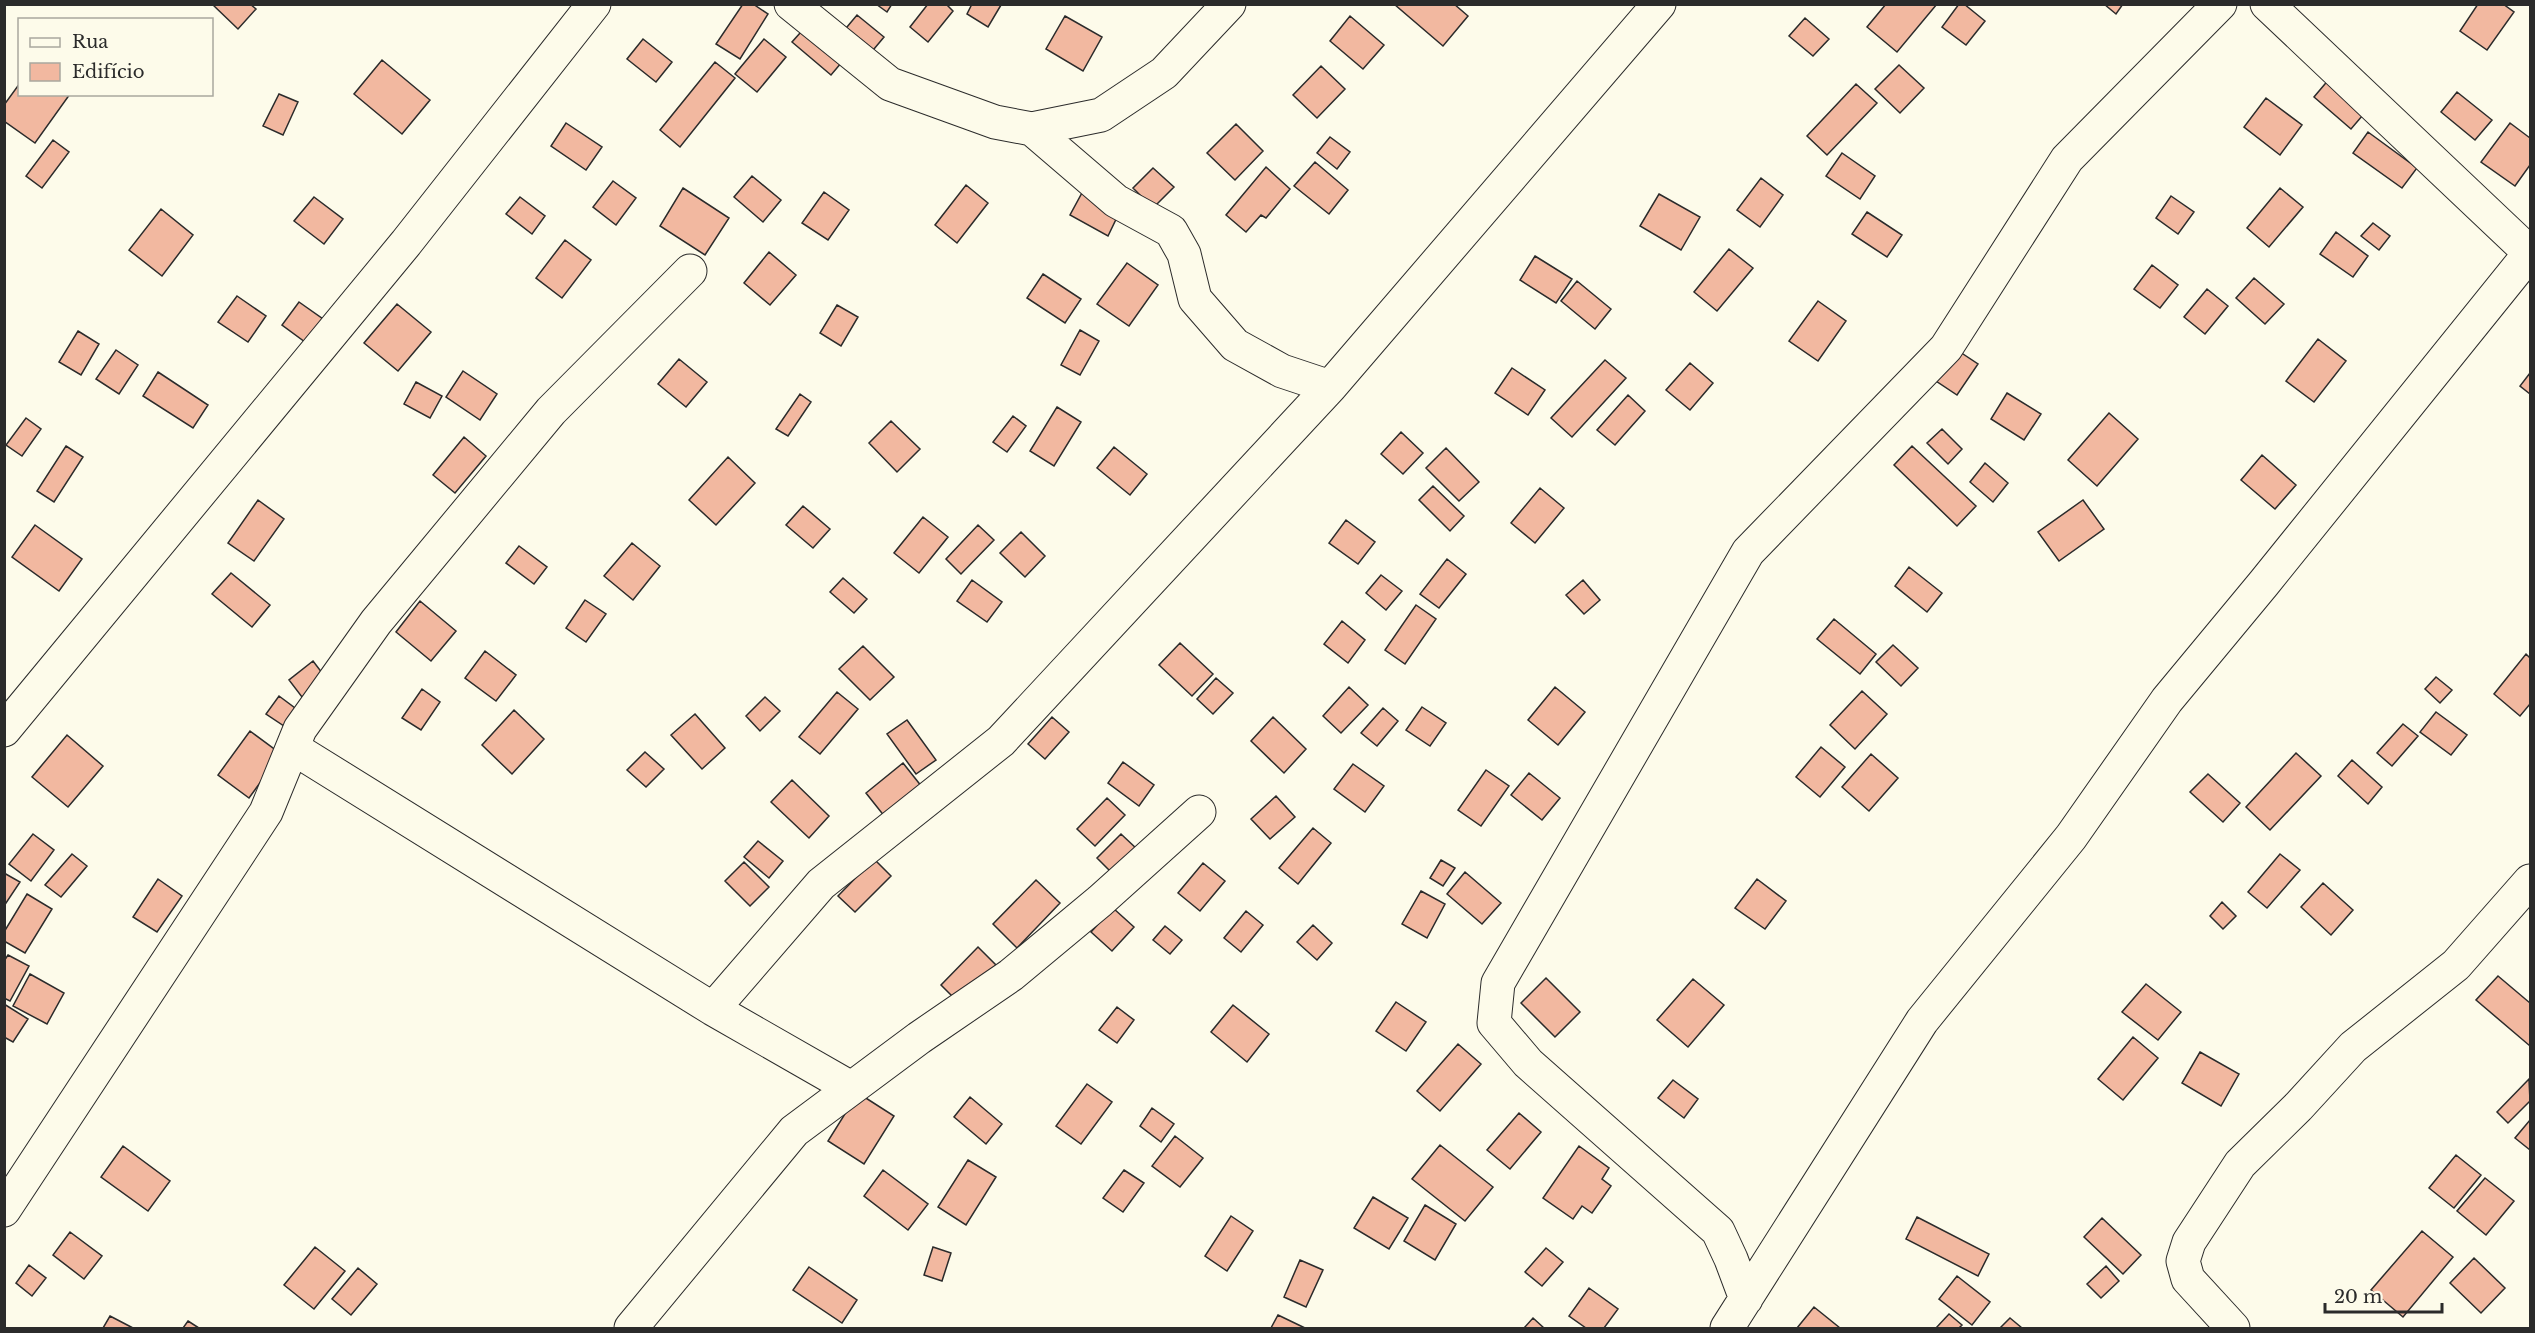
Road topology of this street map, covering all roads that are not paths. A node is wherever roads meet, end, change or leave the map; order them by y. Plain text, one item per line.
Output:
1 (594, 4) edge
2 (791, 4) edge
3 (1229, 4) edge
4 (1659, 4) edge
5 (2220, 4) edge
6 (2267, 4) edge
7 (1032, 129) junction
8 (690, 271) dead end
9 (1330, 387) junction
10 (4, 730) edge
11 (293, 748) junction
12 (1199, 812) dead end
13 (2530, 880) edge
14 (713, 1009) junction
15 (851, 1088) junction
16 (4, 1210) edge
17 (1746, 1299) junction
18 (631, 1329) edge
19 (1727, 1329) edge
20 (2233, 1329) edge

1 - 10 street
2 - 7 street
3 - 7 street
4 - 9 street
5 - 17 street
6 - 17 street
7 - 9 street
8 - 11 street
9 - 14 street
11 - 14 street
11 - 16 street
12 - 15 street
13 - 20 street
14 - 15 street
15 - 18 street
17 - 19 street

